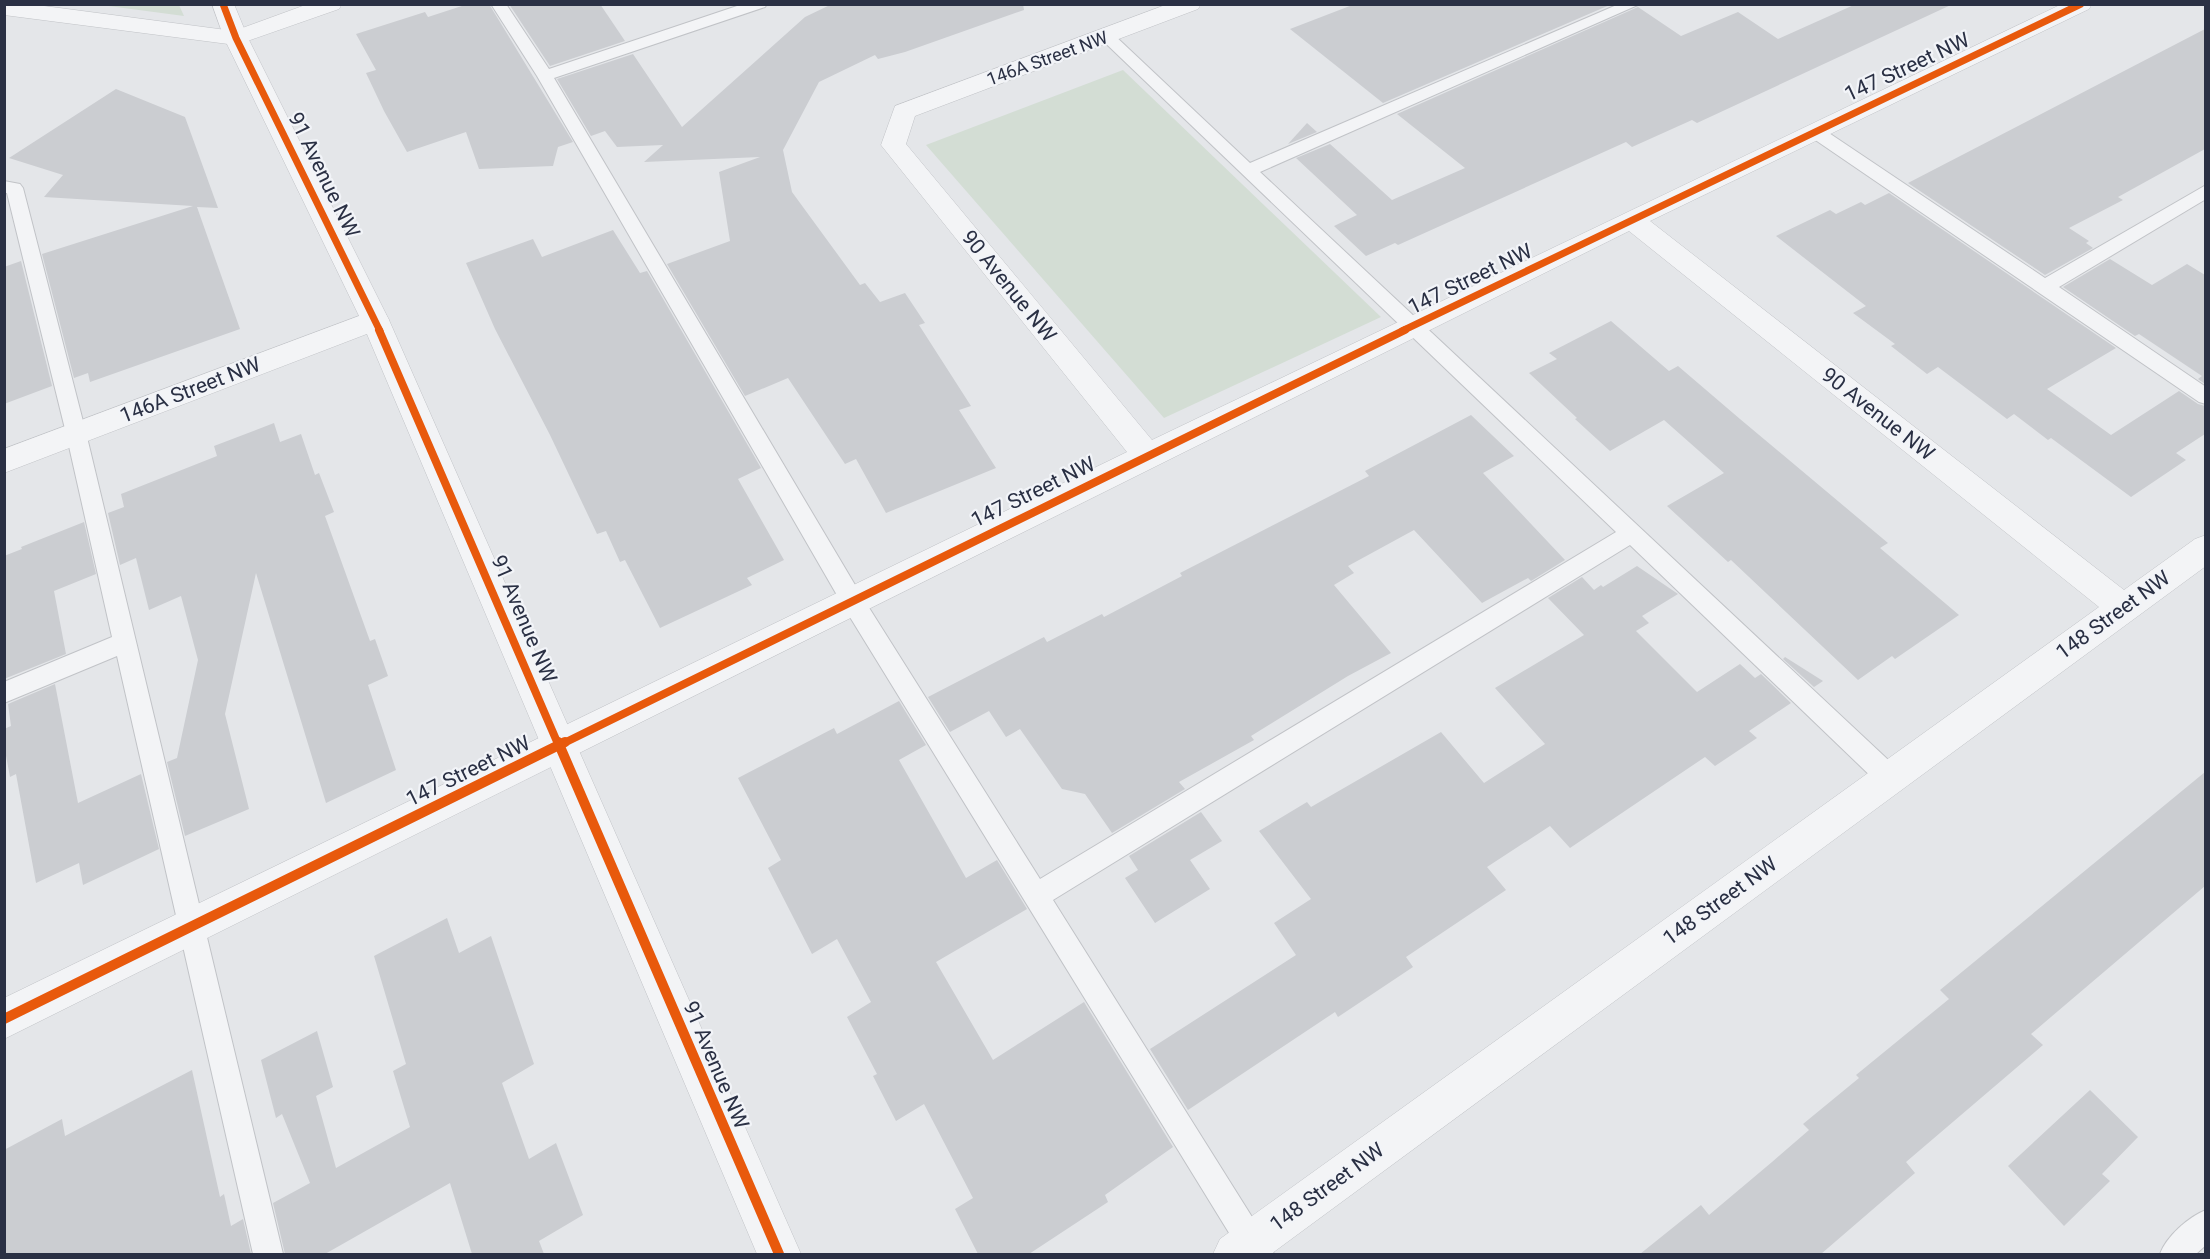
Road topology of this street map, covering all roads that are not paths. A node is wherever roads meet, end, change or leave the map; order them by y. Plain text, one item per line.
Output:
1 (223, 4) edge
2 (331, 4) edge
3 (498, 4) edge
4 (760, 4) edge
5 (1190, 4) edge
6 (1633, 4) edge
7 (2081, 4) edge
8 (4, 8) edge
9 (1106, 36) junction
10 (236, 38) junction
11 (545, 76) junction
12 (904, 111) joint
13 (1814, 131) junction
14 (1248, 170) junction
15 (4, 187) edge
16 (2205, 192) edge
17 (1632, 220) junction
18 (2045, 287) junction
19 (375, 320) junction
20 (1412, 327) junction
21 (2205, 397) edge
22 (76, 433) junction
23 (1147, 455) junction
24 (4, 461) edge
25 (1632, 533) junction
26 (2205, 548) edge
27 (853, 602) junction
28 (2124, 608) junction
29 (125, 642) junction
30 (4, 693) edge
31 (559, 747) junction
32 (1890, 778) junction
33 (1036, 896) junction
34 (192, 927) junction
35 (4, 1019) edge
36 (2205, 1224) edge
37 (1248, 1250) edge
38 (268, 1254) edge
39 (779, 1254) edge
40 (2175, 1254) edge

1 - 10 street, 91 Avenue NW
2 - 10 street
3 - 11 lane
4 - 11 lane
5 - 9 street, 146A Street NW
6 - 14 lane
7 - 13 street, 147 Street NW
8 - 10 street
9 - 12 street, 146A Street NW
9 - 14 lane
10 - 19 street, 91 Avenue NW
11 - 27 lane
12 - 23 street, 90 Avenue NW
13 - 17 street, 147 Street NW
13 - 18 lane
14 - 20 lane
15 - 22 lane
16 - 18 lane
17 - 20 street, 147 Street NW
17 - 28 street, 90 Avenue NW
18 - 21 lane
19 - 22 street, 146A Street NW
19 - 31 street, 91 Avenue NW
20 - 23 street, 147 Street NW
20 - 25 lane
22 - 24 street, 146A Street NW
22 - 29 lane
23 - 27 street, 147 Street NW
25 - 32 lane
25 - 33 lane
26 - 28 street, 148 Street NW
27 - 31 street, 147 Street NW
27 - 33 lane
28 - 32 street, 148 Street NW
29 - 30 lane
29 - 34 lane
31 - 34 street, 147 Street NW
31 - 39 street, 91 Avenue NW
32 - 37 street, 148 Street NW
33 - 37 lane
34 - 35 street, 147 Street NW
34 - 38 lane
36 - 40 lane

